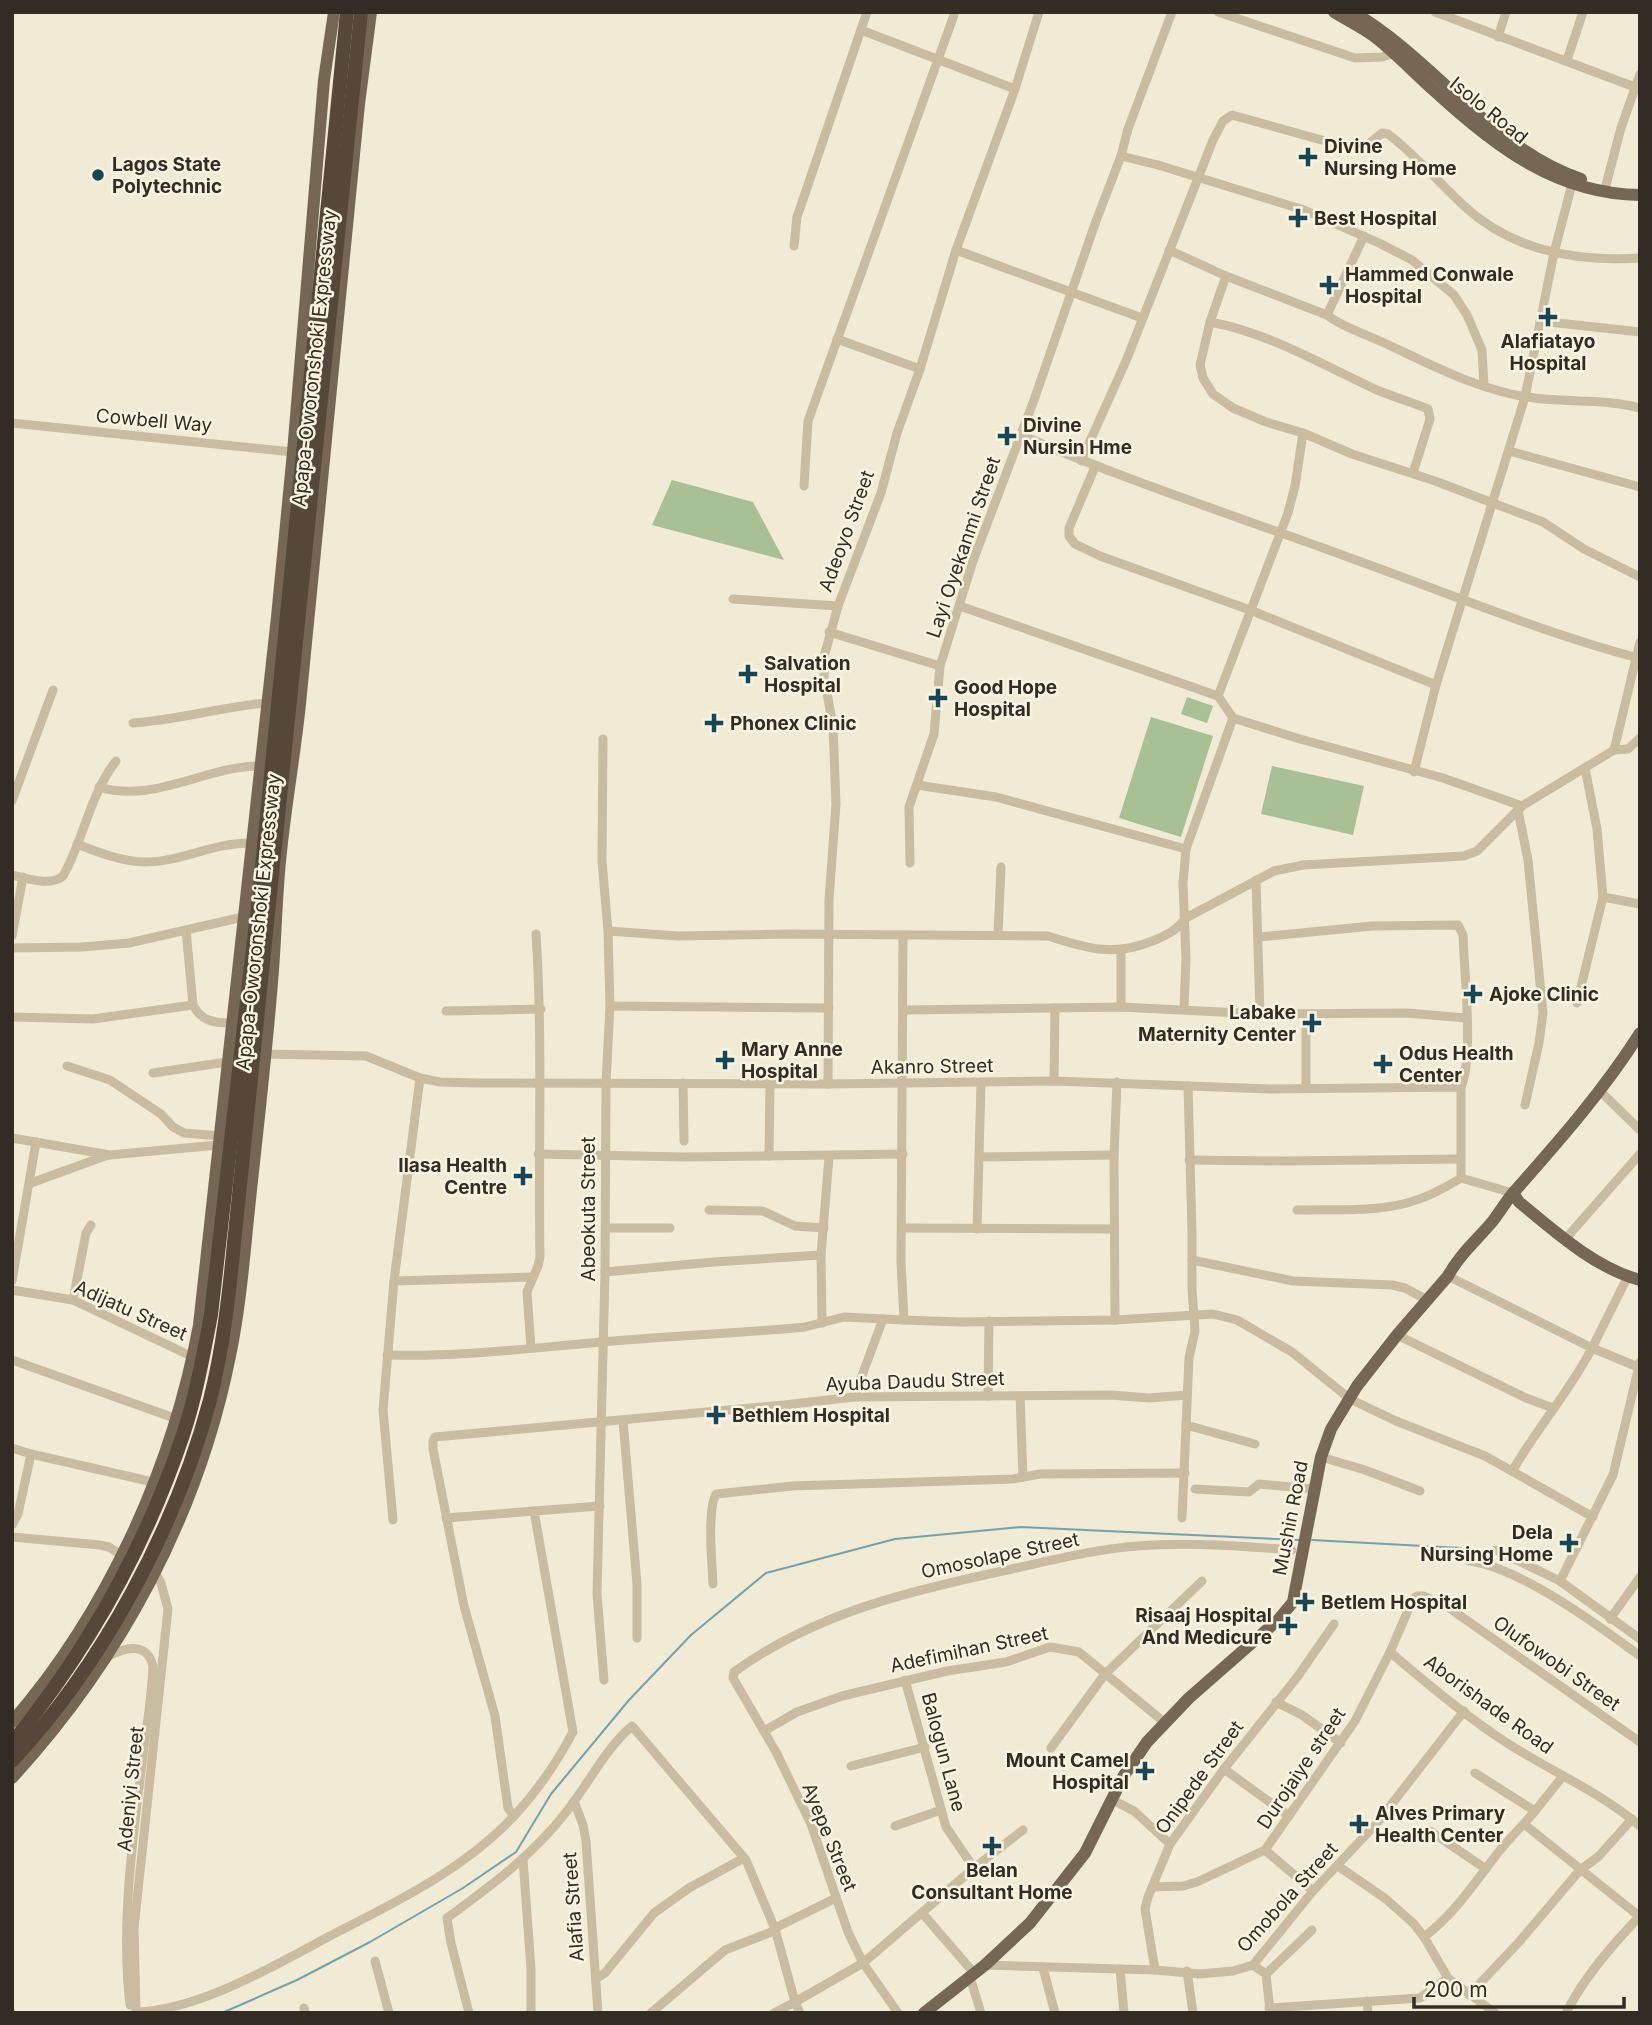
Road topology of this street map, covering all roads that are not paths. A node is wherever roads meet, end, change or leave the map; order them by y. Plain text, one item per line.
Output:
1 (334, 12) edge
2 (347, 12) edge
3 (362, 12) edge
4 (371, 12) edge
5 (867, 12) edge
6 (1039, 12) edge
7 (1172, 12) edge
8 (1218, 12) edge
9 (1334, 12) edge
10 (1353, 12) edge
11 (1435, 12) edge
12 (1506, 12) edge
13 (1583, 12) edge
14 (954, 15) dead end
15 (862, 30) junction
16 (1497, 37) junction
17 (1394, 53) junction
18 (938, 60) junction
19 (1567, 60) junction
20 (1640, 74) edge
21 (1637, 88) edge
22 (1015, 89) junction
23 (1477, 121) junction
24 (1121, 156) junction
25 (1198, 178) junction
26 (1572, 184) junction
27 (1606, 185) junction
28 (1640, 189) edge
29 (1640, 195) edge
30 (1364, 236) junction
31 (794, 246) dead end
32 (956, 250) junction
33 (1169, 250) junction
34 (1554, 253) junction
35 (1640, 258) edge
36 (1226, 276) junction
37 (1072, 292) junction
38 (1327, 315) junction
39 (1142, 318) junction
40 (1540, 321) junction
41 (1210, 322) junction
42 (1640, 332) edge
43 (837, 339) junction
44 (920, 369) junction
45 (1484, 386) junction
46 (1525, 397) junction
47 (1640, 408) edge
48 (12, 423) edge
49 (1303, 433) junction
50 (1021, 435) junction
51 (293, 452) junction
52 (1509, 452) junction
53 (1081, 461) junction
54 (1095, 467) junction
55 (1413, 473) junction
56 (804, 486) dead end
57 (1640, 487) edge
58 (1494, 503) junction
59 (1280, 532) junction
60 (1640, 578) edge
61 (1463, 598) junction
62 (733, 599) dead end
63 (838, 606) junction
64 (960, 606) junction
65 (1250, 610) junction
66 (829, 632) junction
67 (1640, 642) edge
68 (1637, 658) edge
69 (940, 666) junction
70 (1436, 685) junction
71 (53, 690) dead end
72 (1218, 696) junction
73 (266, 703) junction
74 (1233, 718) junction
75 (133, 723) dead end
76 (1640, 738) edge
77 (603, 739) dead end
78 (1614, 750) junction
79 (116, 761) dead end
80 (260, 766) junction
81 (1585, 768) junction
82 (1414, 772) junction
83 (917, 785) junction
84 (99, 787) junction
85 (12, 801) edge
86 (1520, 808) junction
87 (252, 843) junction
88 (77, 844) junction
89 (1186, 849) junction
90 (910, 863) dead end
91 (1001, 867) dead end
92 (12, 875) edge
93 (23, 877) junction
94 (1256, 880) junction
95 (1603, 897) junction
96 (1640, 904) edge
97 (243, 917) junction
98 (1186, 918) junction
99 (186, 930) junction
100 (608, 931) junction
101 (536, 934) dead end
102 (998, 934) junction
103 (830, 935) junction
104 (903, 935) junction
105 (12, 936) edge
106 (1259, 937) junction
107 (12, 947) edge
108 (1121, 951) junction
109 (1577, 1003) dead end
110 (193, 1005) junction
111 (610, 1006) junction
112 (1121, 1007) junction
113 (829, 1008) junction
114 (1055, 1008) junction
115 (1184, 1008) junction
116 (541, 1009) junction
117 (904, 1010) junction
118 (446, 1011) dead end
119 (1259, 1014) junction
120 (1306, 1015) junction
121 (12, 1017) edge
122 (1466, 1018) junction
123 (231, 1023) junction
124 (1640, 1033) edge
125 (264, 1054) junction
126 (227, 1062) junction
127 (67, 1066) dead end
128 (153, 1073) dead end
129 (419, 1078) junction
130 (1054, 1081) junction
131 (1116, 1082) junction
132 (541, 1083) junction
133 (606, 1083) junction
134 (683, 1083) junction
135 (904, 1083) junction
136 (981, 1083) junction
137 (770, 1084) junction
138 (828, 1084) junction
139 (1188, 1086) junction
140 (1461, 1087) junction
141 (1306, 1088) junction
142 (1600, 1091) junction
143 (1525, 1105) dead end
144 (1640, 1130) edge
145 (12, 1138) edge
146 (220, 1141) junction
147 (684, 1141) dead end
148 (36, 1142) junction
149 (110, 1154) junction
150 (538, 1154) junction
151 (903, 1154) junction
152 (1640, 1154) edge
153 (606, 1155) junction
154 (1114, 1155) junction
155 (769, 1156) junction
156 (829, 1157) junction
157 (980, 1157) junction
158 (1460, 1159) junction
159 (1189, 1160) junction
160 (1461, 1178) junction
161 (31, 1183) junction
162 (1517, 1195) junction
163 (709, 1210) dead end
164 (1297, 1210) dead end
165 (91, 1225) dead end
166 (606, 1228) junction
167 (670, 1228) dead end
168 (824, 1228) junction
169 (902, 1228) junction
170 (976, 1229) junction
171 (1114, 1229) junction
172 (1568, 1236) junction
173 (821, 1255) junction
174 (1192, 1260) junction
175 (606, 1272) junction
176 (1448, 1276) junction
177 (533, 1277) junction
178 (1636, 1278) edge
179 (12, 1281) edge
180 (394, 1281) junction
181 (12, 1290) edge
182 (74, 1300) junction
183 (1427, 1300) junction
184 (1193, 1315) junction
185 (883, 1319) junction
186 (1115, 1320) junction
187 (904, 1321) junction
188 (989, 1321) junction
189 (822, 1323) junction
190 (1397, 1335) junction
191 (603, 1342) junction
192 (531, 1348) junction
193 (1592, 1348) junction
194 (387, 1355) junction
195 (193, 1357) junction
196 (12, 1360) edge
197 (1639, 1365) edge
198 (1187, 1395) junction
199 (988, 1396) junction
200 (1020, 1396) junction
201 (854, 1397) junction
202 (1350, 1399) junction
203 (1553, 1408) junction
204 (177, 1419) junction
205 (623, 1421) junction
206 (602, 1422) junction
207 (1185, 1425) junction
208 (1255, 1444) dead end
209 (12, 1448) edge
210 (31, 1454) junction
211 (1321, 1457) junction
212 (1513, 1470) junction
213 (1185, 1473) junction
214 (1023, 1477) junction
215 (153, 1482) junction
216 (1195, 1489) dead end
217 (1315, 1489) junction
218 (1420, 1491) dead end
219 (600, 1506) junction
220 (534, 1511) junction
221 (1593, 1517) junction
222 (446, 1518) junction
223 (1182, 1518) dead end
224 (393, 1520) dead end
225 (12, 1525) edge
226 (12, 1537) edge
227 (1297, 1549) junction
228 (1496, 1550) dead end
229 (121, 1555) junction
230 (1469, 1561) dead end
231 (155, 1572) junction
232 (1640, 1577) edge
233 (1202, 1581) dead end
234 (1560, 1581) junction
235 (713, 1584) dead end
236 (1417, 1596) joint
237 (1611, 1619) junction
238 (1334, 1624) dead end
239 (637, 1638) dead end
240 (1640, 1639) edge
241 (1390, 1652) junction
242 (109, 1656) junction
243 (1640, 1656) edge
244 (734, 1672) joint
245 (1105, 1674) junction
246 (604, 1680) dead end
247 (905, 1680) junction
248 (1276, 1702) junction
249 (1464, 1711) junction
250 (12, 1722) edge
251 (1164, 1722) junction
252 (764, 1731) junction
253 (1640, 1742) edge
254 (12, 1743) edge
255 (1341, 1743) junction
256 (925, 1747) junction
257 (1051, 1748) dead end
258 (12, 1762) edge
259 (851, 1766) dead end
260 (1224, 1769) junction
261 (1475, 1773) dead end
262 (1563, 1776) junction
263 (12, 1778) edge
264 (1111, 1799) junction
265 (574, 1801) junction
266 (941, 1810) junction
267 (1535, 1811) junction
268 (514, 1816) junction
269 (1289, 1816) junction
270 (1632, 1819) junction
271 (1524, 1824) junction
272 (895, 1826) dead end
273 (1640, 1826) edge
274 (1023, 1830) dead end
275 (1430, 1830) dead end
276 (1170, 1844) junction
277 (1265, 1850) junction
278 (744, 1858) junction
279 (523, 1859) junction
280 (1338, 1866) junction
281 (974, 1868) junction
282 (1486, 1869) junction
283 (1580, 1870) junction
284 (1152, 1887) junction
285 (1313, 1891) junction
286 (836, 1898) junction
287 (922, 1913) junction
288 (1639, 1916) edge
289 (775, 1929) junction
290 (1312, 1930) dead end
291 (1424, 1937) junction
292 (375, 1961) dead end
293 (863, 1963) junction
294 (1252, 1965) junction
295 (1043, 1968) junction
296 (1120, 1969) junction
297 (1155, 1970) junction
298 (976, 1971) junction
299 (1187, 1971) junction
300 (1266, 1973) junction
301 (597, 1978) junction
302 (1448, 1978) junction
303 (1469, 1995) junction
304 (1367, 2001) junction
305 (795, 2002) junction
306 (1269, 2010) edge
307 (134, 2013) edge
308 (389, 2013) edge
309 (469, 2013) edge
310 (531, 2013) edge
311 (598, 2013) edge
312 (651, 2013) edge
313 (774, 2013) edge
314 (800, 2013) edge
315 (898, 2013) edge
316 (924, 2013) edge
317 (981, 2013) edge
318 (1055, 2013) edge
319 (1124, 2013) edge
320 (1193, 2013) edge
321 (1368, 2013) edge
322 (1494, 2013) edge
323 (1566, 2013) edge

1 - 51 main road, Apapa-Oworonshoki Expressway
2 - 254 highway, Apapa-Oworonshoki Expressway
3 - 258 highway, Apapa-Oworonshoki Expressway
4 - 125 main road, Apapa-Oworonshoki Expressway
5 - 15 street
6 - 22 street, Adeoyo Street
7 - 24 street, Layi Oyekanmi Street
8 - 17 street
9 - 17 main road, Isolo Road
10 - 23 main road, Isolo Road
11 - 16 street
12 - 16 street
13 - 19 street
14 - 18 street
15 - 18 street
15 - 31 street
16 - 19 street
17 - 23 main road, Isolo Road
18 - 22 street
18 - 43 street
19 - 21 street
20 - 21 street
21 - 27 street
22 - 32 street, Adeoyo Street
23 - 26 main road, Isolo Road
23 - 27 main road, Isolo Road
24 - 25 street
24 - 37 street, Layi Oyekanmi Street
25 - 30 street
25 - 33 street
25 - 34 street
26 - 29 main road, Isolo Road
26 - 34 street
27 - 28 main road, Isolo Road
30 - 38 street
30 - 45 street
32 - 37 street
32 - 44 street, Adeoyo Street
33 - 36 street
33 - 39 street
34 - 35 street
34 - 40 street
36 - 38 street
36 - 41 street
37 - 39 street
37 - 50 street, Layi Oyekanmi Street
38 - 45 street
39 - 53 street
40 - 42 street
40 - 46 street
41 - 49 street
41 - 55 street
43 - 44 street
43 - 56 street
44 - 63 street, Adeoyo Street
45 - 46 street
46 - 47 street
46 - 52 street
48 - 51 street, Cowbell Way
49 - 55 street
49 - 59 street
50 - 53 street
50 - 64 street, Layi Oyekanmi Street
51 - 73 main road, Apapa-Oworonshoki Expressway
52 - 57 street
52 - 58 street
53 - 54 street
54 - 59 street
54 - 65 street
55 - 58 street
58 - 60 street
58 - 61 street
59 - 61 street
59 - 65 street
61 - 68 street
61 - 70 street
62 - 63 street
63 - 66 street, Adeoyo Street
64 - 69 street, Layi Oyekanmi Street
64 - 72 street
65 - 70 street
65 - 72 street
66 - 69 street
66 - 103 street, Adeoyo Street
67 - 68 street
68 - 78 street
69 - 83 street, Layi Oyekanmi Street
70 - 82 street
71 - 85 street
72 - 74 street
73 - 75 street
73 - 80 main road, Apapa-Oworonshoki Expressway
74 - 82 street
74 - 89 street
76 - 78 street
77 - 100 street, Abeokuta Street
78 - 81 street
79 - 84 street
80 - 84 street
80 - 87 main road, Apapa-Oworonshoki Expressway
81 - 86 street
81 - 95 street
82 - 86 street
83 - 89 street
83 - 90 street, Layi Oyekanmi Street
84 - 88 street
86 - 94 street
86 - 143 street
87 - 88 street
87 - 97 main road, Apapa-Oworonshoki Expressway
88 - 93 street
89 - 98 street
91 - 102 street
92 - 93 street
93 - 105 street
94 - 98 street
94 - 106 street
95 - 96 street
95 - 109 street
97 - 99 street
97 - 123 main road, Apapa-Oworonshoki Expressway
98 - 108 street
98 - 115 street
99 - 107 street
99 - 110 street
100 - 103 street
100 - 111 street, Abeokuta Street
101 - 116 street
102 - 104 street
102 - 108 street
103 - 104 street
103 - 113 street, Adeoyo Street
104 - 117 street
106 - 119 street
106 - 122 street
108 - 112 street
110 - 121 street
110 - 123 street
111 - 113 street
111 - 133 street, Abeokuta Street
112 - 114 street
112 - 115 street
113 - 138 street, Adeoyo Street
114 - 117 street
114 - 130 street
115 - 119 street
116 - 118 street
116 - 132 street
117 - 135 street
119 - 120 street
120 - 122 street
120 - 141 street
122 - 140 street
123 - 126 main road, Apapa-Oworonshoki Expressway
124 - 142 main road, Mushin Road
125 - 129 street, Akanro Street
125 - 231 main road, Apapa-Oworonshoki Expressway
126 - 128 street
126 - 146 main road, Apapa-Oworonshoki Expressway
127 - 146 street
129 - 132 street, Akanro Street
129 - 180 street
130 - 131 street, Akanro Street
130 - 136 street, Akanro Street
131 - 139 street, Akanro Street
131 - 154 street
132 - 133 street, Akanro Street
132 - 150 street
133 - 134 street, Akanro Street
133 - 153 street, Abeokuta Street
134 - 137 street, Akanro Street
134 - 147 street
135 - 136 street, Akanro Street
135 - 138 street, Akanro Street
135 - 151 street
136 - 157 street
137 - 138 street, Akanro Street
137 - 155 street
139 - 141 street, Akanro Street
139 - 159 street
140 - 141 street, Akanro Street
140 - 158 street
142 - 144 street
142 - 162 main road, Mushin Road
145 - 148 street
146 - 149 street
146 - 195 main road, Apapa-Oworonshoki Expressway
148 - 149 street
148 - 161 street
149 - 161 street
150 - 153 street
150 - 177 street
151 - 156 street
151 - 169 street
152 - 172 street
153 - 155 street
153 - 166 street, Abeokuta Street
154 - 157 street
154 - 171 street
155 - 156 street
156 - 168 street
157 - 170 street
158 - 159 street
158 - 160 street
159 - 174 street
160 - 162 street
160 - 164 street
161 - 179 street
162 - 172 main road
162 - 176 main road, Mushin Road
162 - 178 main road
163 - 168 street
165 - 182 street
166 - 167 street
166 - 175 street, Abeokuta Street
168 - 173 street
169 - 170 street
169 - 187 street
170 - 171 street
171 - 186 street
172 - 178 main road
173 - 175 street
173 - 189 street
174 - 183 street
174 - 184 street
175 - 191 street, Abeokuta Street
176 - 183 main road, Mushin Road
176 - 193 street
177 - 180 street
177 - 192 street
178 - 193 street
180 - 194 street
181 - 182 street, Adijatu Street
182 - 195 street, Adijatu Street
183 - 190 main road, Mushin Road
184 - 186 street
184 - 198 street
184 - 202 street
185 - 187 street
185 - 189 street
185 - 201 street
186 - 188 street
187 - 188 street
188 - 199 street
189 - 191 street
190 - 202 main road, Mushin Road
190 - 203 street
191 - 192 street
191 - 206 street, Abeokuta Street
192 - 194 street
193 - 197 street
193 - 203 street
194 - 224 street
195 - 204 main road, Apapa-Oworonshoki Expressway
196 - 204 street
197 - 221 street
198 - 200 street, Ayuba Daudu Street
198 - 207 street
199 - 200 street, Ayuba Daudu Street
199 - 201 street, Ayuba Daudu Street
200 - 214 street
201 - 205 street, Ayuba Daudu Street
202 - 211 main road, Mushin Road
202 - 212 street
203 - 212 street
204 - 215 main road, Apapa-Oworonshoki Expressway
205 - 206 street, Ayuba Daudu Street
205 - 239 street
206 - 219 street, Abeokuta Street
206 - 222 street, Ayuba Daudu Street
207 - 208 street
207 - 213 street
209 - 210 street
210 - 215 street
210 - 225 street
211 - 217 main road, Mushin Road
211 - 218 street
212 - 221 street
213 - 214 street
213 - 223 street
214 - 235 street
215 - 229 main road, Apapa-Oworonshoki Expressway
216 - 217 street
217 - 227 main road, Mushin Road
219 - 220 street
219 - 246 street, Abeokuta Street
220 - 222 street
220 - 268 street
221 - 234 street
222 - 268 street
226 - 229 street
227 - 244 street, Omosolape Street
227 - 251 main road, Mushin Road
228 - 234 street
229 - 250 main road, Apapa-Oworonshoki Expressway
230 - 243 street
231 - 242 main road, Apapa-Oworonshoki Expressway
231 - 307 street, Adeniyi Street
232 - 237 street
233 - 245 street
234 - 237 street
236 - 241 street, Durojaiye street
236 - 253 street, Olufowobi Street
237 - 240 street
238 - 248 street, Onipede Street
241 - 249 street, Aborishade Road
241 - 255 street, Durojaiye street
242 - 263 main road, Apapa-Oworonshoki Expressway
242 - 307 street, Adeniyi Street
244 - 252 street, Ayepe Street
245 - 247 street, Adefimihan Street
245 - 251 street, Adefimihan Street
245 - 257 street
247 - 252 street, Adefimihan Street
247 - 256 street, Balogun Lane
248 - 255 street
248 - 260 street, Onipede Street
249 - 262 street, Aborishade Road
249 - 280 street, Omobola Street
251 - 264 main road, Mushin Road
252 - 286 street, Ayepe Street
255 - 269 street, Durojaiye street
256 - 259 street
256 - 266 street, Balogun Lane
260 - 269 street
260 - 276 street, Onipede Street
261 - 267 street
262 - 267 street
262 - 270 street, Aborishade Road
264 - 276 street
264 - 298 main road, Mushin Road
265 - 278 street
265 - 279 street
265 - 301 street, Alafia Street
266 - 272 street
266 - 281 street, Balogun Lane
267 - 271 street
268 - 307 street
269 - 277 street, Durojaiye street
270 - 273 street, Aborishade Road
270 - 283 street
271 - 282 street
271 - 283 street
274 - 281 street
275 - 282 street
276 - 284 street, Onipede Street
277 - 284 street, Durojaiye street
277 - 285 street
278 - 289 street
278 - 301 street
279 - 309 street
279 - 310 street
280 - 285 street, Omobola Street
280 - 291 street
281 - 287 street
282 - 291 street
283 - 288 street
283 - 303 street
284 - 297 street, Onipede Street
285 - 294 street, Omobola Street
286 - 289 street
286 - 293 street, Ayepe Street
287 - 293 street
287 - 298 street
288 - 323 street
289 - 305 street
289 - 312 street
290 - 300 street
291 - 302 street
292 - 308 street
293 - 305 street
293 - 315 street, Ayepe Street
294 - 299 street, Omobola Street
294 - 300 street
295 - 296 street, Omobola Street
295 - 298 street, Omobola Street
295 - 318 street
296 - 297 street, Omobola Street
296 - 319 street
297 - 299 street, Omobola Street
298 - 316 main road, Mushin Road
298 - 317 street
299 - 320 street
300 - 306 street
301 - 311 street, Alafia Street
302 - 303 street
302 - 304 street
303 - 322 street
304 - 306 street
304 - 321 street
305 - 313 street
305 - 314 street

